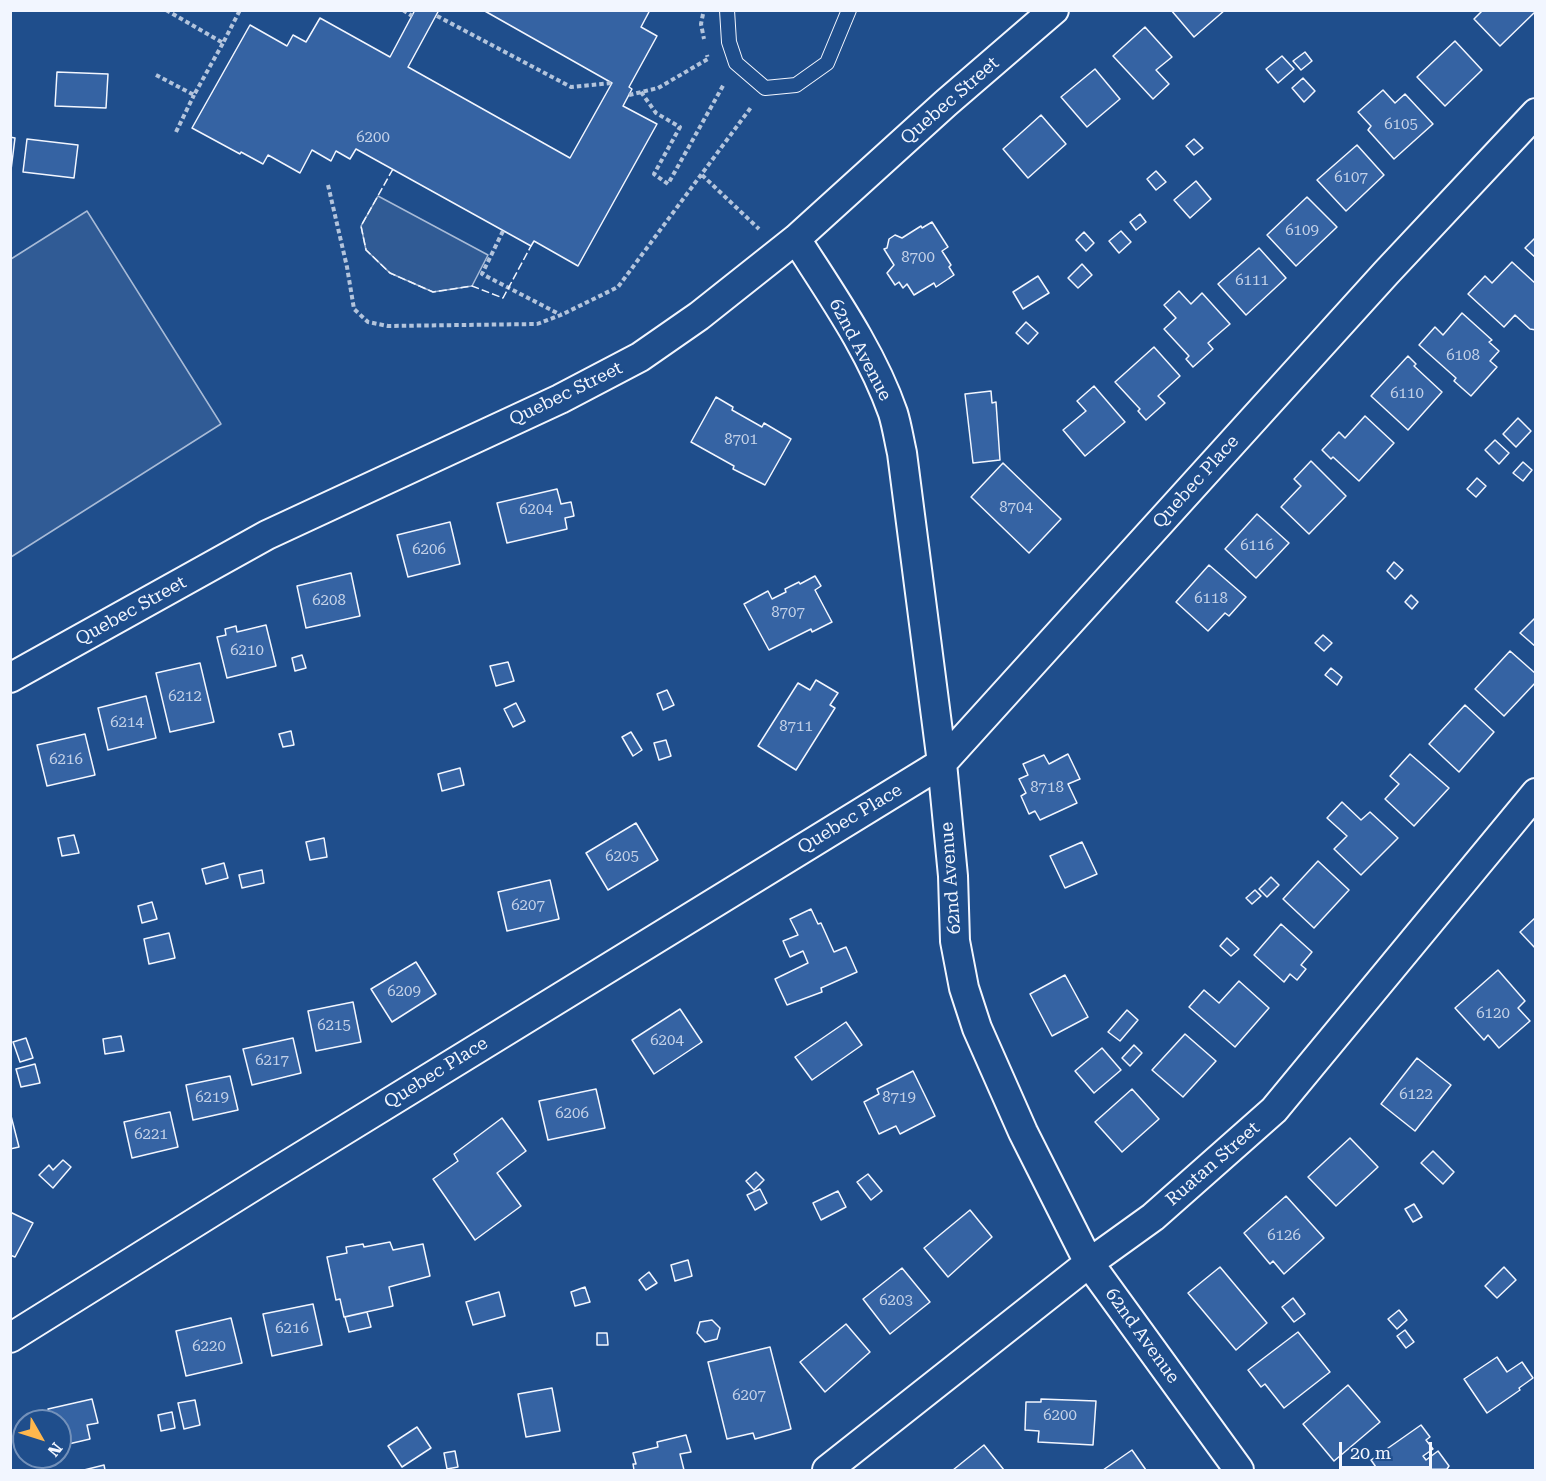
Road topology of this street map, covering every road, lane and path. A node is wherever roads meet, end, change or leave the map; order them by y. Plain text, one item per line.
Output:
1 (166, 10) edge
2 (240, 10) edge
3 (403, 10) edge
4 (703, 10) edge
5 (727, 10) edge
6 (849, 10) edge
7 (1054, 10) edge
8 (412, 16) dead end
9 (437, 16) dead end
10 (223, 43) junction
11 (156, 75) dead end
12 (612, 83) dead end
13 (724, 84) dead end
14 (765, 88) junction
15 (641, 92) junction
16 (194, 95) junction
17 (629, 95) dead end
18 (1536, 113) edge
19 (176, 132) dead end
20 (702, 175) junction
21 (328, 185) dead end
22 (503, 231) dead end
23 (763, 233) dead end
24 (796, 239) junction
25 (561, 315) junction
26 (10, 678) edge
27 (942, 763) junction
28 (1536, 793) edge
29 (1089, 1263) junction
30 (10, 1338) edge
31 (827, 1470) edge
32 (1239, 1470) edge

1 - 10 path
2 - 10 path
3 - 8 path
4 - 15 path
5 - 14 lane
6 - 14 lane
7 - 24 street, Quebec Street
9 - 12 path
10 - 16 path
11 - 16 path
13 - 15 path
14 - 20 path
15 - 17 path
16 - 19 path
18 - 27 street, Quebec Place
20 - 23 path
20 - 25 path
21 - 25 path
22 - 25 path
24 - 26 street, Quebec Street
24 - 27 street, 62nd Avenue
27 - 29 street, 62nd Avenue
27 - 30 street, Quebec Place
28 - 29 street, Ruatan Street
29 - 31 street, Ruatan Street
29 - 32 street, 62nd Avenue

